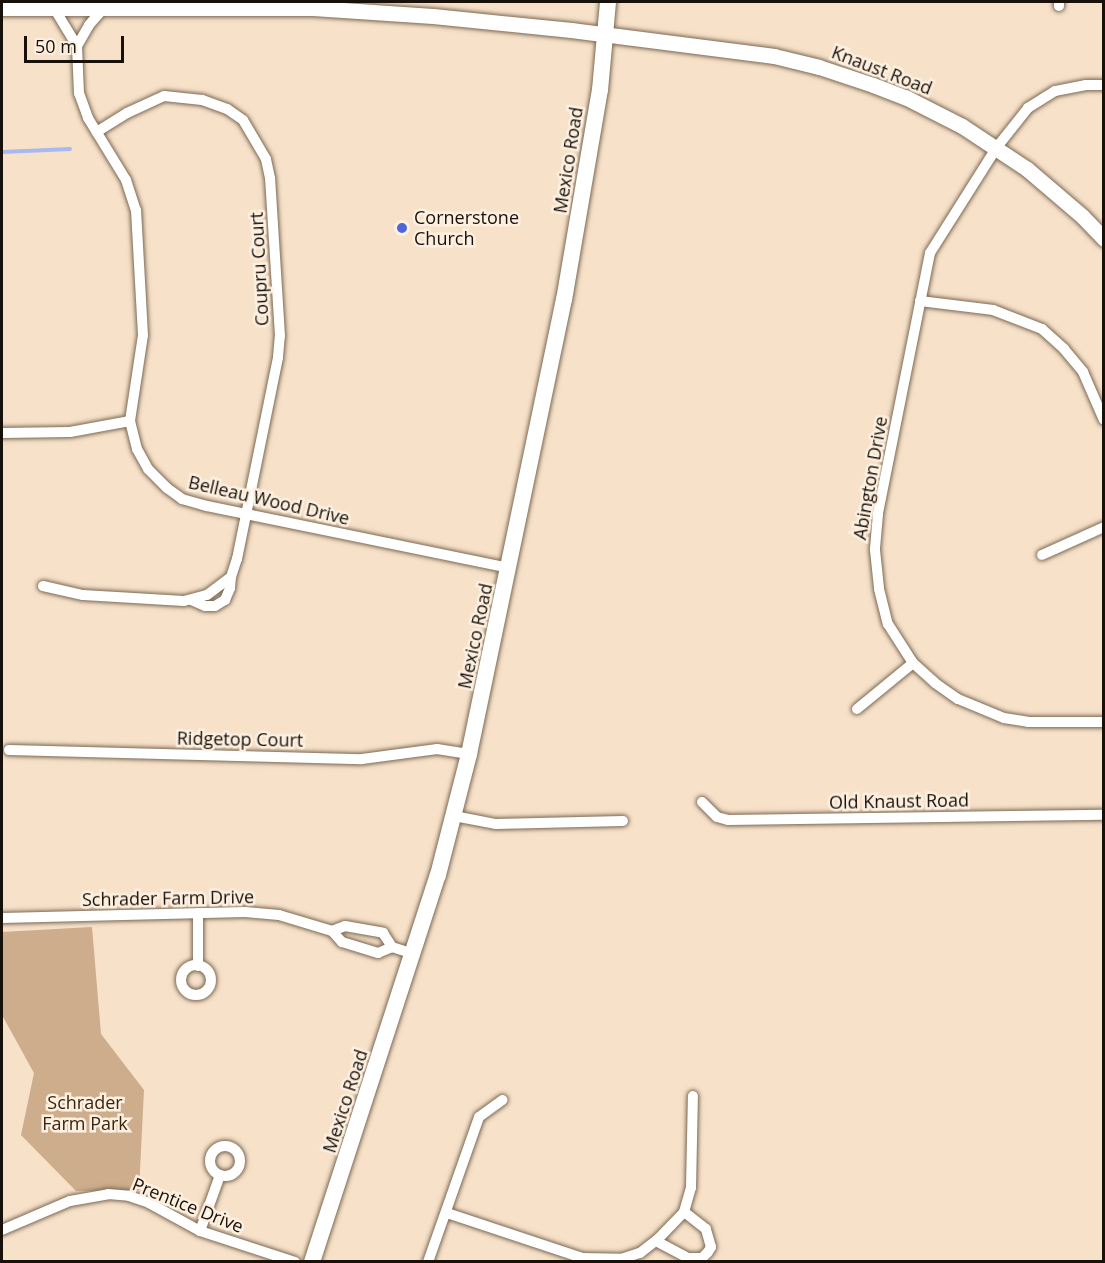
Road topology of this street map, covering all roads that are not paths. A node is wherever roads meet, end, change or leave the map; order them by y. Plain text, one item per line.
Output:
1 (608, 2) edge
2 (2, 8) edge
3 (54, 8) junction
4 (104, 8) junction
5 (605, 34) junction
6 (77, 46) junction
7 (1104, 85) edge
8 (97, 132) junction
9 (997, 147) junction
10 (1104, 239) edge
11 (920, 301) junction
12 (1104, 420) edge
13 (130, 421) junction
14 (2, 433) edge
15 (246, 514) junction
16 (1104, 527) edge
17 (1042, 555) dead end
18 (508, 568) junction
19 (44, 586) dead end
20 (913, 663) junction
21 (857, 709) dead end
22 (1104, 722) edge
23 (9, 750) dead end
24 (469, 754) junction
25 (702, 802) dead end
26 (1104, 814) edge
27 (454, 816) junction
28 (623, 821) dead end
29 (198, 913) junction
30 (2, 918) edge
31 (332, 931) junction
32 (392, 947) junction
33 (413, 954) junction
34 (198, 966) dead end
35 (693, 1096) dead end
36 (502, 1100) dead end
37 (220, 1175) dead end
38 (684, 1212) junction
39 (447, 1213) junction
40 (2, 1230) edge
41 (200, 1231) junction
42 (656, 1241) junction
43 (295, 1262) edge
44 (312, 1262) edge
45 (428, 1262) edge

1 - 5 main road, Mexico Road
2 - 3 main road, Knaust Road
3 - 4 main road, Knaust Road
3 - 6 street, Belleau Wood Drive
4 - 5 main road, Knaust Road
4 - 6 street
5 - 9 main road, Knaust Road
5 - 18 main road, Mexico Road
6 - 8 street, Belleau Wood Drive
7 - 9 street, Abington Drive
8 - 13 street, Belleau Wood Drive
8 - 15 street, Coupru Court
9 - 10 main road, Knaust Road
9 - 11 street, Abington Drive
11 - 12 street
11 - 20 street, Abington Drive
13 - 14 street
13 - 15 street, Belleau Wood Drive
15 - 18 street, Belleau Wood Drive
15 - 19 street, Coupru Court
16 - 17 street
18 - 24 main road, Mexico Road
20 - 21 street
20 - 22 street, Abington Drive
23 - 24 street, Ridgetop Court
24 - 27 main road, Mexico Road
25 - 26 street, Old Knaust Road
27 - 28 street
27 - 33 main road, Mexico Road
29 - 30 street, Schrader Farm Drive
29 - 31 street, Schrader Farm Drive
29 - 34 street
31 - 32 street, Schrader Farm Drive
31 - 32 street, Schrader Farm Drive
32 - 33 street, Schrader Farm Drive
33 - 44 main road, Mexico Road
35 - 38 street
36 - 39 street
37 - 41 street
38 - 42 street
38 - 42 street
39 - 42 street
39 - 45 street
40 - 41 street, Prentice Drive
41 - 43 street, Prentice Drive

